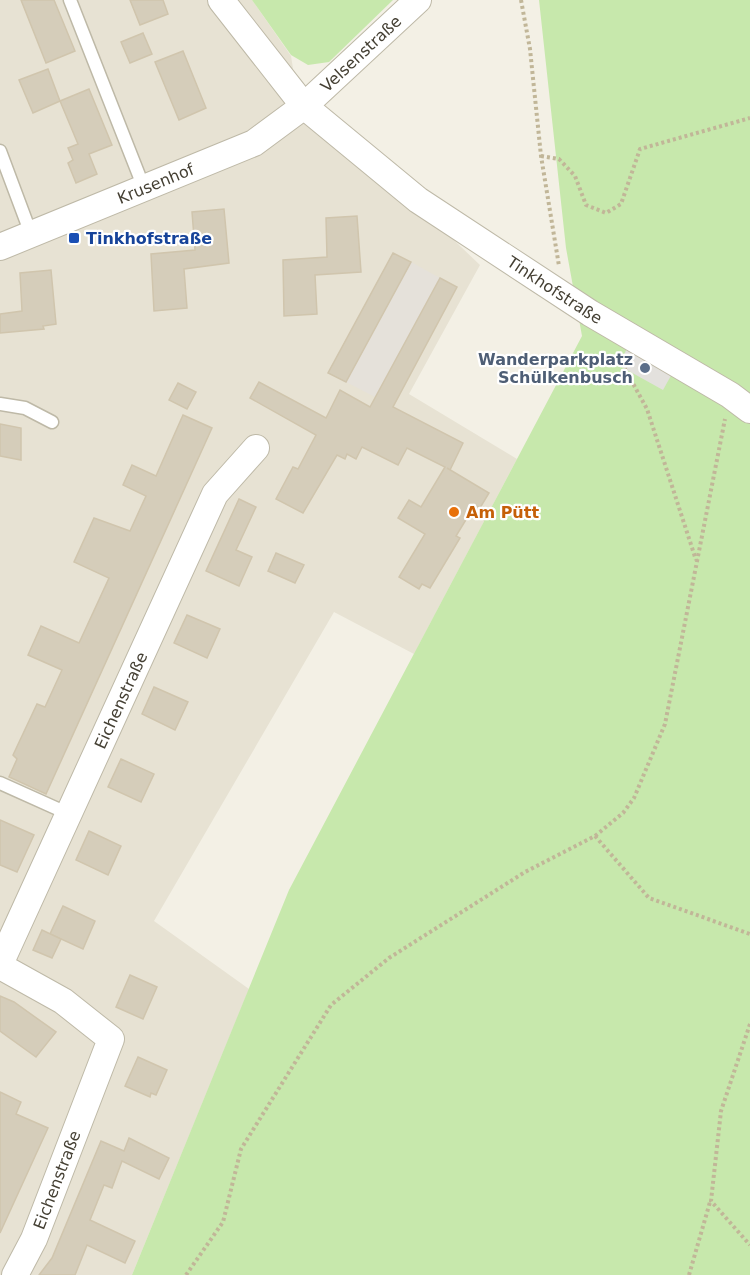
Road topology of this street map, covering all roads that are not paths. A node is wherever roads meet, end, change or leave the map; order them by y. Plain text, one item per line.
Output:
1 (70, 0) edge
2 (221, 0) edge
3 (417, 0) edge
4 (304, 106) junction
5 (0, 151) edge
6 (144, 188) junction
7 (31, 234) junction
8 (0, 247) edge
9 (740, 403) edge
10 (0, 404) edge
11 (52, 422) dead end
12 (256, 448) dead end
13 (0, 783) edge
14 (69, 814) junction
15 (0, 965) edge
16 (15, 1275) edge

1 - 6 lane
2 - 4 street, Tinkhofstraße
3 - 4 street, Velsenstraße
4 - 6 street, Krusenhof
4 - 9 street, Tinkhofstraße
5 - 7 lane
6 - 7 street, Krusenhof
7 - 8 street, Krusenhof
10 - 11 lane
12 - 14 street, Eichenstraße
13 - 14 lane
14 - 15 street, Eichenstraße
15 - 16 street, Eichenstraße

